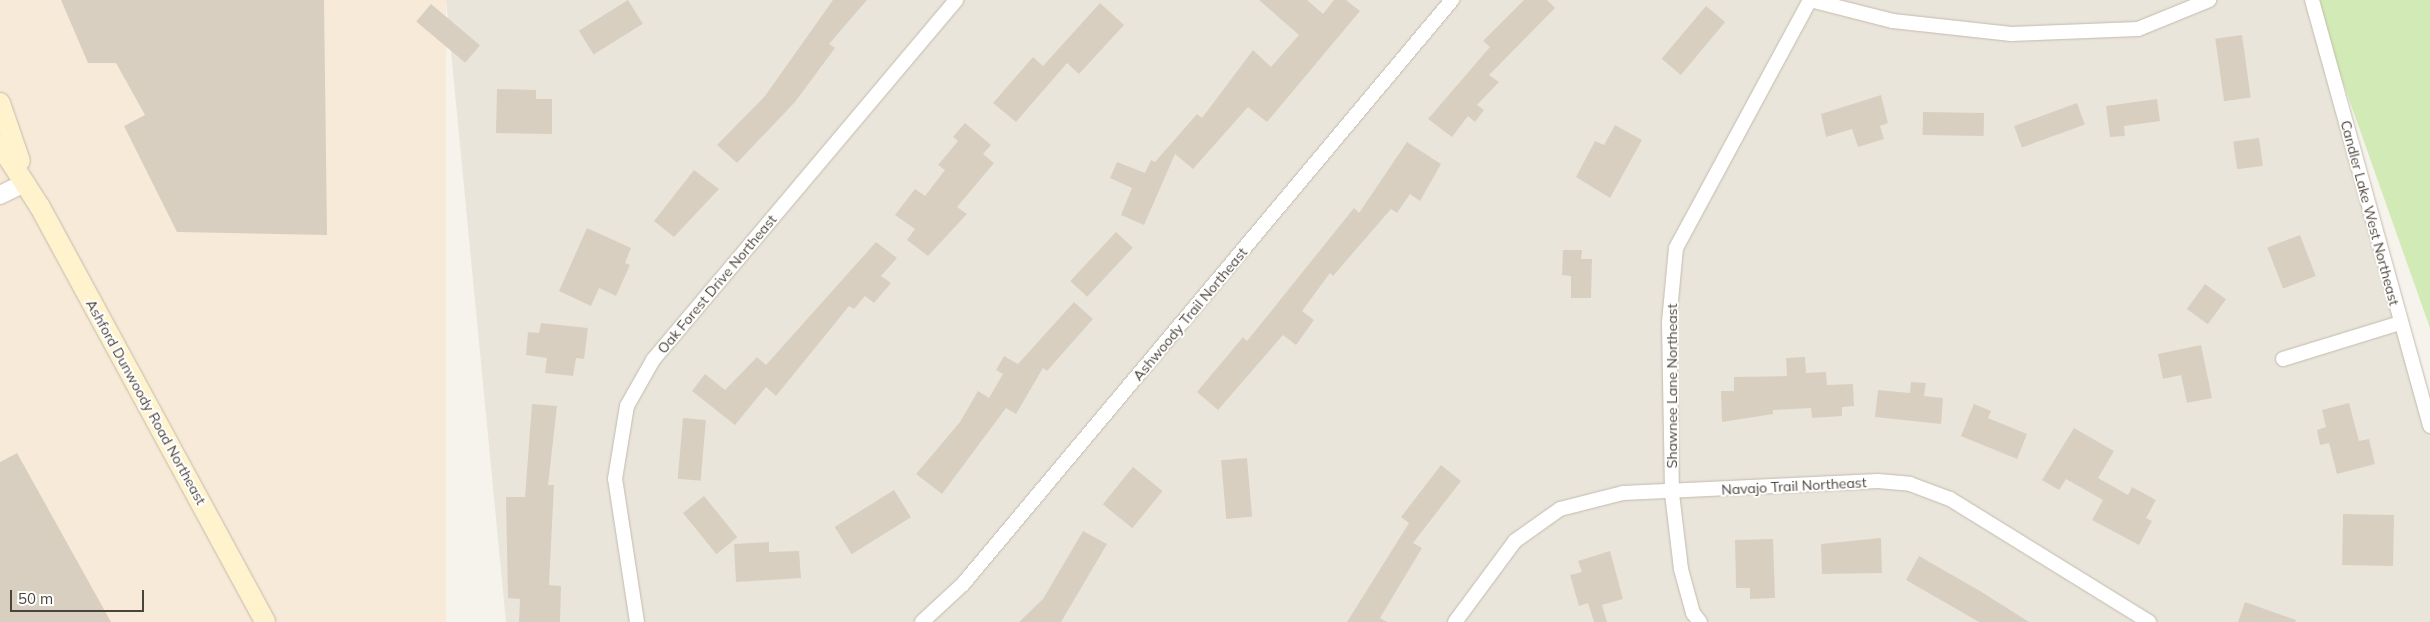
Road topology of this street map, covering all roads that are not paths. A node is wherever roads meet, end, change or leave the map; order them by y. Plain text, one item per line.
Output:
1 (956, 0) edge
2 (1452, 0) edge
3 (1810, 0) edge
4 (2210, 0) edge
5 (2312, 0) edge
6 (0, 104) edge
7 (0, 145) edge
8 (25, 183) junction
9 (0, 195) edge
10 (2400, 323) junction
11 (2283, 359) dead end
12 (2430, 426) edge
13 (1672, 493) junction
14 (265, 622) edge
15 (637, 622) edge
16 (922, 622) edge
17 (1455, 622) edge
18 (1700, 622) edge
19 (2149, 622) edge

1 - 15 street, Oak Forest Drive Northeast
2 - 16 street, Ashwoody Trail Northeast
3 - 4 street
3 - 13 street, Shawnee Lane Northeast
5 - 10 street, Candler Lake West Northeast
6 - 8 main road, Ashford Dunwoody Road Northeast
7 - 8 main road, Ashford Dunwoody Road Northeast
8 - 9 street
8 - 14 main road, Ashford Dunwoody Road Northeast
10 - 11 street
10 - 12 street, Candler Lake West Northeast
13 - 17 street, Navajo Trail Northeast
13 - 18 street, Shawnee Lane Northeast
13 - 19 street, Navajo Trail Northeast

